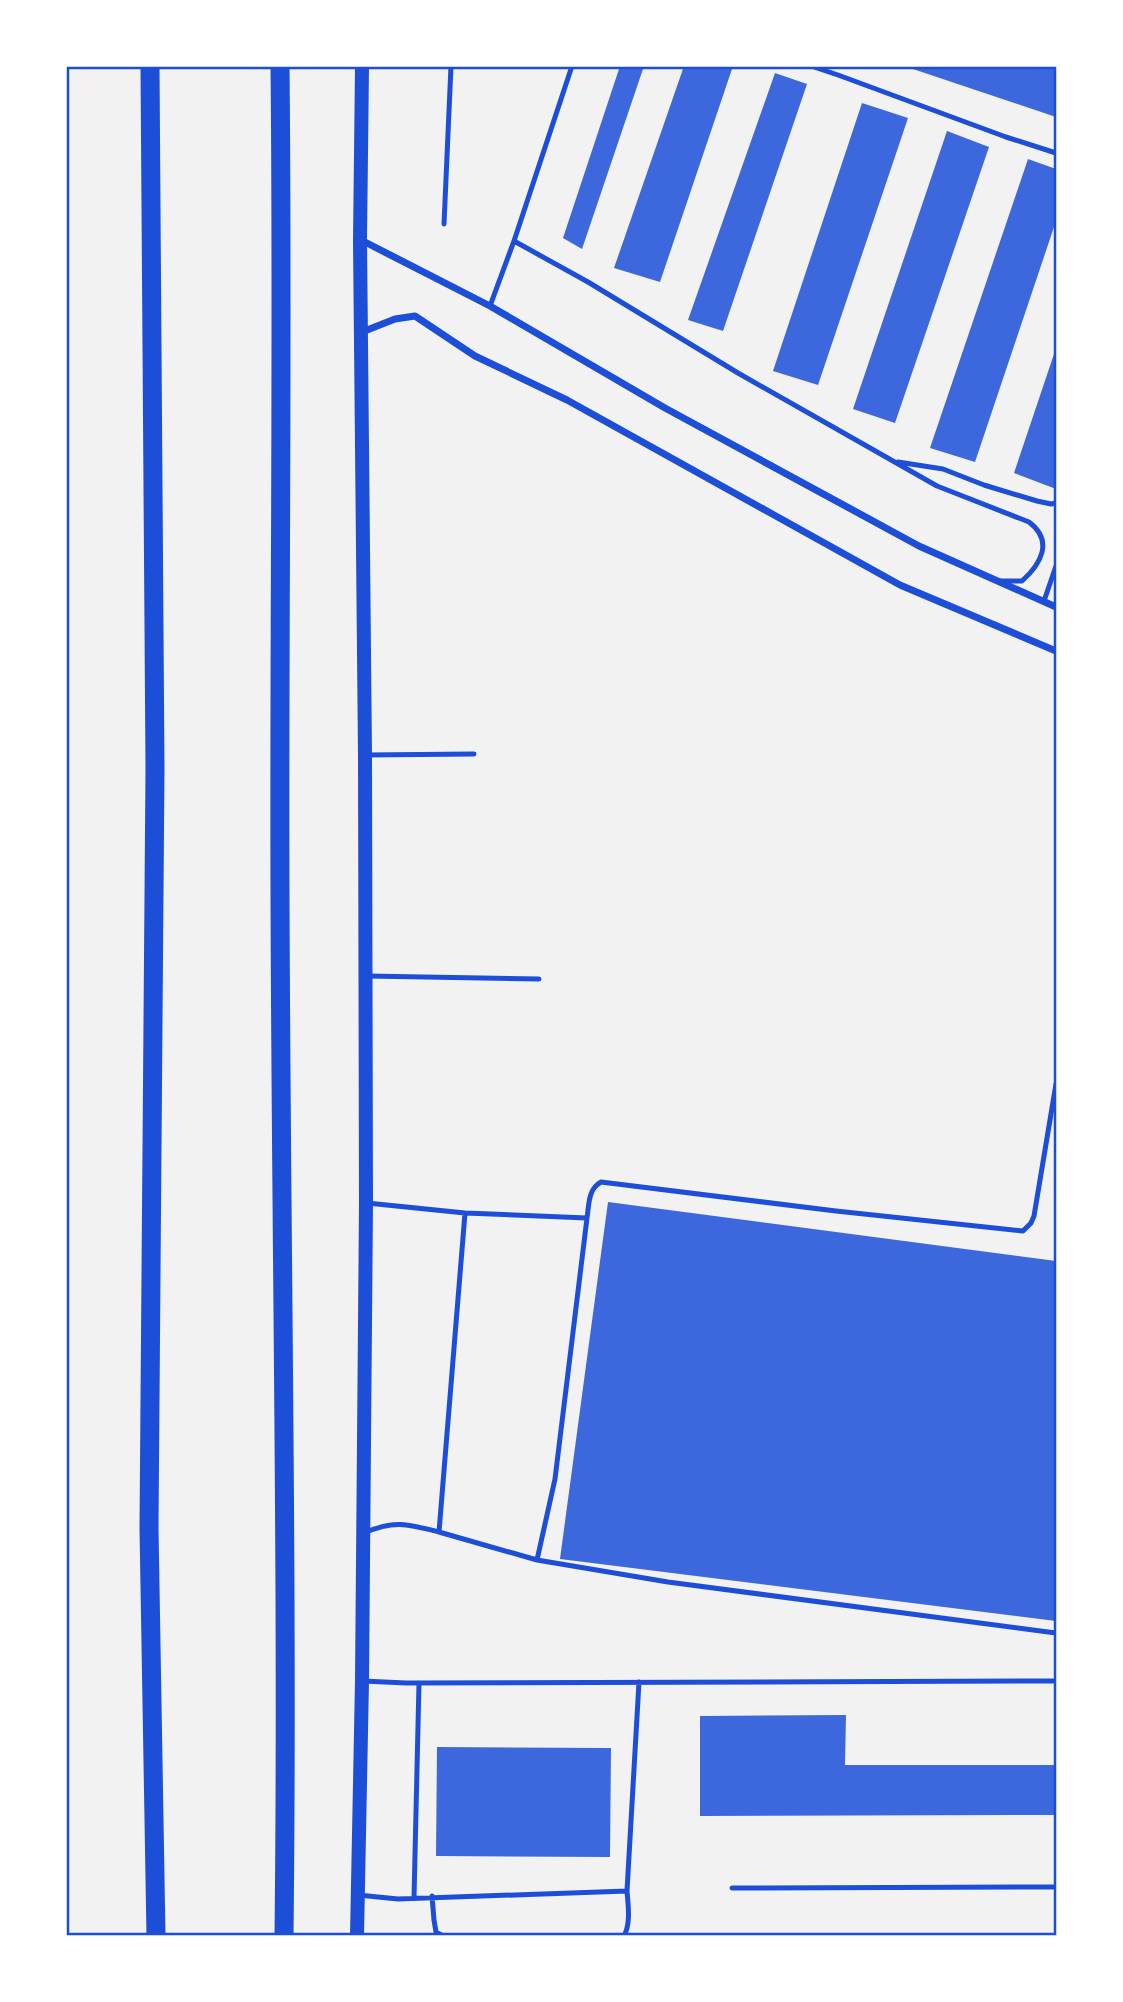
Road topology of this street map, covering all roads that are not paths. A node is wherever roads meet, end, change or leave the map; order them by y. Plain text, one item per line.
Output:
1 (150, 66) edge
2 (280, 66) edge
3 (362, 66) edge
4 (451, 66) edge
5 (572, 66) edge
6 (811, 66) edge
7 (1056, 153) edge
8 (444, 223) dead end
9 (360, 240) junction
10 (514, 241) junction
11 (490, 306) junction
12 (362, 332) junction
13 (895, 462) junction
14 (1056, 503) edge
15 (1056, 566) edge
16 (997, 580) junction
17 (1044, 601) junction
18 (1056, 607) edge
19 (1056, 651) edge
20 (474, 754) dead end
21 (365, 755) junction
22 (365, 975) junction
23 (539, 979) dead end
24 (1056, 1084) edge
25 (366, 1203) junction
26 (465, 1213) junction
27 (587, 1218) junction
28 (439, 1532) junction
29 (363, 1533) junction
30 (537, 1560) junction
31 (1056, 1633) edge
32 (362, 1681) junction
33 (1056, 1681) edge
34 (639, 1682) junction
35 (419, 1683) junction
36 (1056, 1887) edge
37 (732, 1888) dead end
38 (627, 1891) junction
39 (356, 1895) junction
40 (432, 1896) junction
41 (414, 1898) junction
42 (156, 1936) edge
43 (284, 1936) edge
44 (357, 1936) edge
45 (443, 1936) edge
46 (624, 1936) edge

1 - 42 highway
2 - 43 highway
3 - 9 main road
4 - 8 lane
5 - 10 lane
6 - 7 lane
9 - 11 street
9 - 12 main road
10 - 11 lane
10 - 13 lane
11 - 16 street
12 - 19 street
12 - 21 main road
13 - 14 lane
13 - 16 lane
15 - 17 lane
16 - 17 street
17 - 18 street
20 - 21 lane
21 - 22 main road
22 - 23 lane
22 - 25 main road
24 - 27 lane
25 - 26 lane
25 - 29 main road
26 - 27 lane
26 - 28 lane
27 - 30 lane
28 - 29 lane
28 - 30 lane
29 - 32 main road
30 - 31 lane
32 - 35 lane
32 - 39 main road
33 - 34 lane
34 - 35 lane
34 - 38 lane
35 - 41 lane
36 - 37 lane
38 - 40 lane
38 - 46 lane
39 - 41 lane
39 - 44 main road
40 - 41 lane
40 - 45 lane

